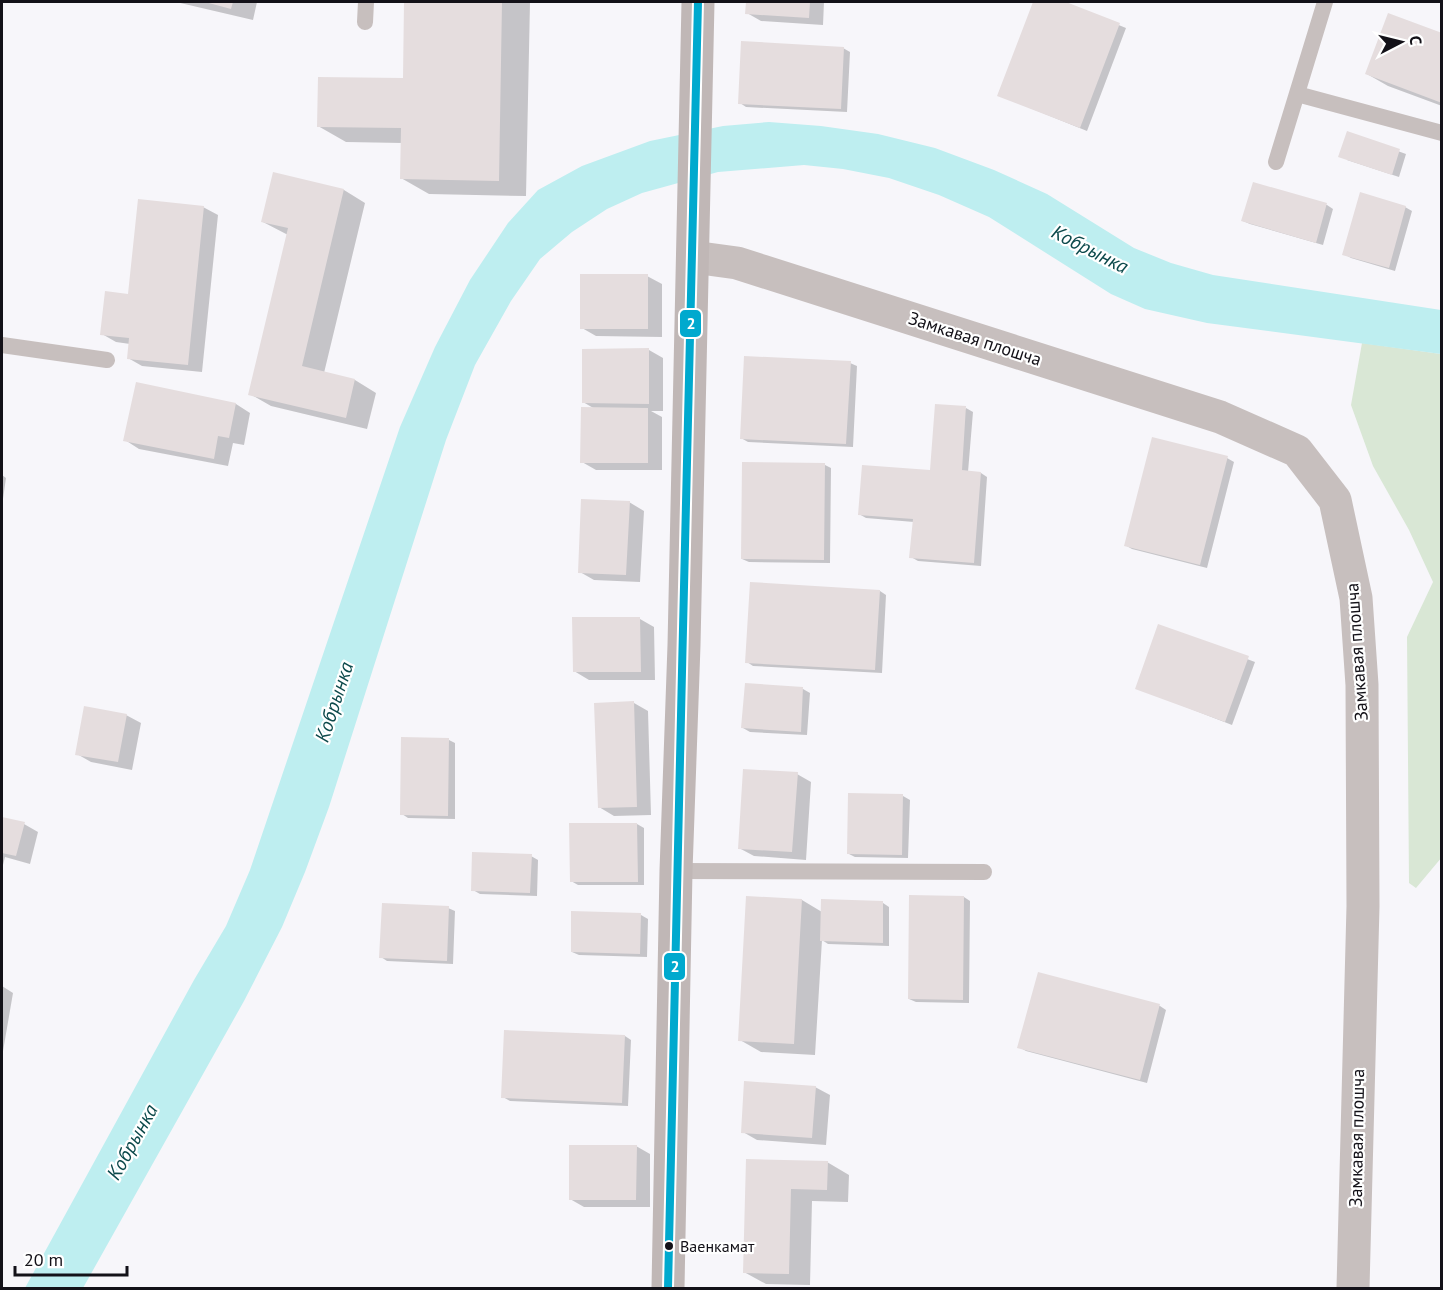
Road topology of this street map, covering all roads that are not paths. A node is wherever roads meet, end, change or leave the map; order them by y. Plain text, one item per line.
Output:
1 (366, 2) edge
2 (698, 2) edge
3 (1324, 2) edge
4 (365, 22) dead end
5 (1297, 94) junction
6 (1442, 133) edge
7 (1276, 162) dead end
8 (693, 256) junction
9 (2, 345) edge
10 (107, 360) dead end
11 (676, 871) junction
12 (984, 872) dead end
13 (668, 1288) edge
14 (1353, 1288) edge

1 - 4 lane
2 - 8 main road
3 - 5 lane
5 - 6 lane
5 - 7 lane
8 - 11 main road
8 - 14 street, Замкавая плошча
9 - 10 lane
11 - 12 lane
11 - 13 main road

